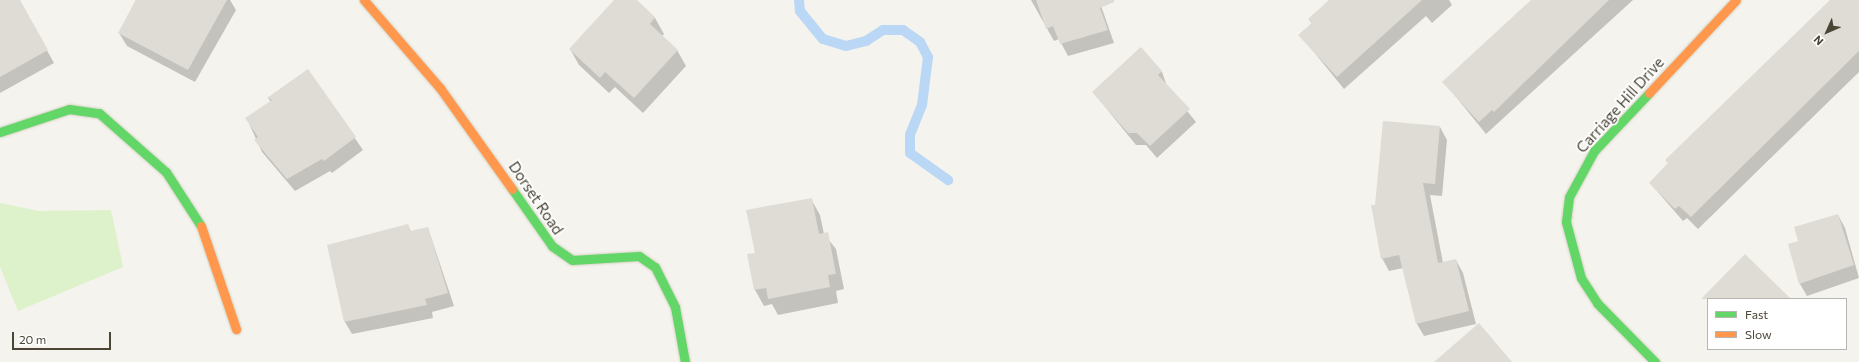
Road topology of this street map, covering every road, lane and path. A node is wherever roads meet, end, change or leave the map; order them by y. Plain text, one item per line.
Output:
1 (364, 0) edge
2 (1736, 0) edge
3 (0, 132) edge
4 (236, 329) dead end
5 (685, 362) edge
6 (1654, 362) edge

1 - 5 street, Dorset Road
2 - 6 street, Carriage Hill Drive
3 - 4 street

